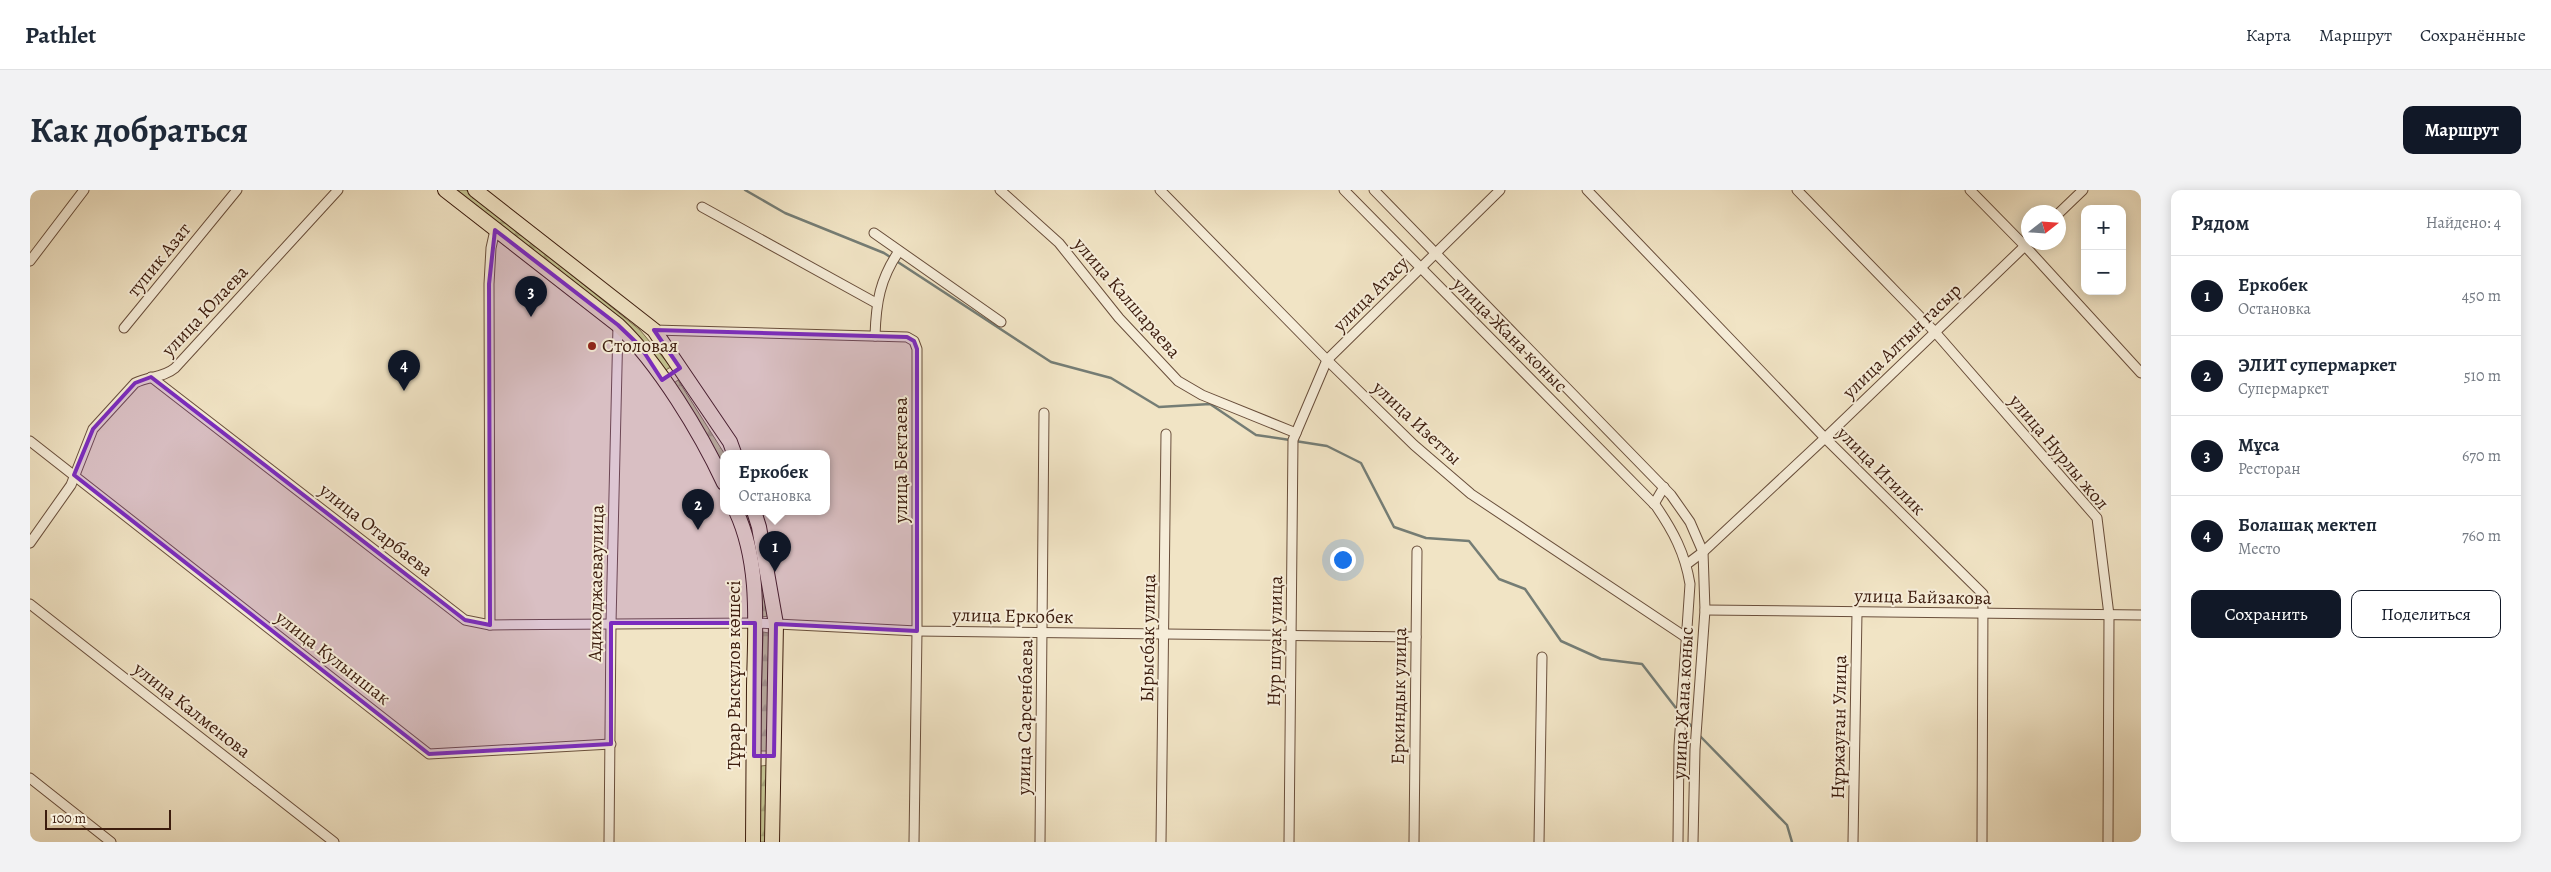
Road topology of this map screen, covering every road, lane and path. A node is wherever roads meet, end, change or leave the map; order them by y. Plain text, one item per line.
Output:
1 (84, 190) edge
2 (237, 190) edge
3 (338, 190) edge
4 (445, 190) edge
5 (476, 190) edge
6 (1000, 190) edge
7 (1160, 190) edge
8 (1344, 190) edge
9 (1374, 190) edge
10 (1500, 190) edge
11 (1587, 190) edge
12 (1797, 190) edge
13 (1970, 190) edge
14 (2083, 190) edge
15 (2066, 206) edge
16 (702, 207) dead end
17 (495, 230) junction
18 (874, 233) dead end
19 (2021, 238) edge
20 (2021, 250) edge
21 (2032, 250) edge
22 (900, 251) junction
23 (1436, 253) junction
24 (30, 261) edge
25 (1421, 268) junction
26 (876, 303) junction
27 (1001, 322) dead end
28 (618, 325) junction
29 (124, 328) dead end
30 (654, 330) junction
31 (1935, 332) junction
32 (875, 336) junction
33 (1327, 360) junction
34 (680, 368) junction
35 (2141, 374) edge
36 (151, 377) junction
37 (662, 380) junction
38 (1044, 413) dead end
39 (1166, 434) dead end
40 (1295, 436) junction
41 (1825, 438) junction
42 (30, 441) edge
43 (733, 450) edge
44 (74, 475) junction
45 (720, 475) edge
46 (1664, 487) junction
47 (1654, 504) junction
48 (738, 515) edge
49 (755, 515) edge
50 (30, 543) edge
51 (1417, 551) dead end
52 (1703, 552) junction
53 (1687, 564) junction
54 (30, 604) edge
55 (1705, 610) junction
56 (1857, 613) junction
57 (1984, 614) junction
58 (2109, 615) junction
59 (2141, 615) edge
60 (611, 623) junction
61 (755, 623) junction
62 (776, 624) junction
63 (490, 625) junction
64 (917, 631) junction
65 (1043, 632) junction
66 (1165, 634) junction
67 (1292, 635) junction
68 (1416, 637) junction
69 (1687, 638) junction
70 (1542, 657) dead end
71 (611, 744) junction
72 (754, 756) junction
73 (774, 756) junction
74 (30, 778) edge
75 (111, 842) edge
76 (334, 842) edge
77 (609, 842) edge
78 (753, 842) edge
79 (772, 842) edge
80 (914, 842) edge
81 (1040, 842) edge
82 (1161, 842) edge
83 (1289, 842) edge
84 (1414, 842) edge
85 (1539, 842) edge
86 (1678, 842) edge
87 (1693, 842) edge
88 (1853, 842) edge
89 (1982, 842) edge
90 (2108, 842) edge

1 - 24 street
2 - 29 street, тупик Азат
3 - 36 street, улица Юлаева
4 - 17 main road
5 - 30 main road
6 - 40 street, улица Калшараева
7 - 33 street, улица Изетты
8 - 25 street, улица Жана коныс
9 - 23 street, улица Жана коныс
10 - 23 street, улица Атасу
11 - 41 street, улица Игилик
12 - 31 street, улица Нурлы жол
13 - 19 street
14 - 15 street
16 - 26 street
17 - 28 main road
17 - 63 street
18 - 22 street
20 - 31 street, улица Алтын гасыр
21 - 35 street
22 - 26 street
22 - 27 street
23 - 25 street, улица Атасу
23 - 46 street, улица Жана коныс
25 - 33 street, улица Атасу
25 - 47 street, улица Жана коныс
26 - 32 street
28 - 37 main road
28 - 60 street, Адиходжаеваулица
30 - 32 street, улица Бектаева
30 - 34 main road
31 - 41 street, улица Алтын гасыр
31 - 58 street, улица Нурлы жол
32 - 64 street, улица Бектаева
33 - 40 street, улица Атасу
33 - 69 street, улица Изетты
34 - 37 main road
34 - 43 main road
36 - 44 street, улица Юлаева
36 - 63 street, улица Отарбаева
37 - 45 main road
38 - 65 street, улица Сарсенбаева
39 - 66 street, Ырысбак улица
40 - 67 street, Нур шуак улица
41 - 52 street, улица Алтын гасыр
41 - 57 street, улица Игилик
42 - 44 street, улица Кулыншак
44 - 50 street, улица Юлаева
44 - 71 street, улица Кулыншак
46 - 47 street
46 - 52 street, улица Жана коныс
47 - 53 street, улица Жана коныс
48 - 61 main road, Тұрар Рыскұлов көшесі
49 - 62 main road, Тұрар Рыскұлов көшесі
51 - 68 street, Еркиндык улица
52 - 53 street, улица Алтын гасыр
52 - 55 street, улица Жана коныс
53 - 69 street, улица Жана коныс
54 - 76 street, улица Калменова
55 - 56 street, улица Байзакова
55 - 87 street, улица Жана коныс
56 - 57 street, улица Байзакова
56 - 88 street, Нұржауған Улица
57 - 58 street, улица Байзакова
57 - 89 street, улица Игилик
58 - 59 street, улица Байзакова
58 - 90 street, улица Нурлы жол
60 - 61 street, улица Еркобек
60 - 63 street, улица Отарбаева
60 - 71 street, Адиходжаеваулица
61 - 62 street, улица Еркобек
61 - 72 main road, Тұрар Рыскұлов көшесі
62 - 64 street, улица Еркобек
62 - 73 main road, Тұрар Рыскұлов көшесі
64 - 65 street, улица Еркобек
64 - 80 street, улица Бектаева
65 - 66 street, улица Еркобек
65 - 81 street, улица Сарсенбаева
66 - 67 street, улица Еркобек
66 - 82 street, Ырысбак улица
67 - 68 street, улица Еркобек
67 - 83 street, Нур шуак улица
68 - 84 street, Еркиндык улица
69 - 86 street, улица Жана коныс
70 - 85 street
71 - 77 street, Адиходжаеваулица
72 - 73 main road
72 - 78 main road, Тұрар Рыскұлов көшесі
73 - 79 main road, Тұрар Рыскұлов көшесі
74 - 75 street

